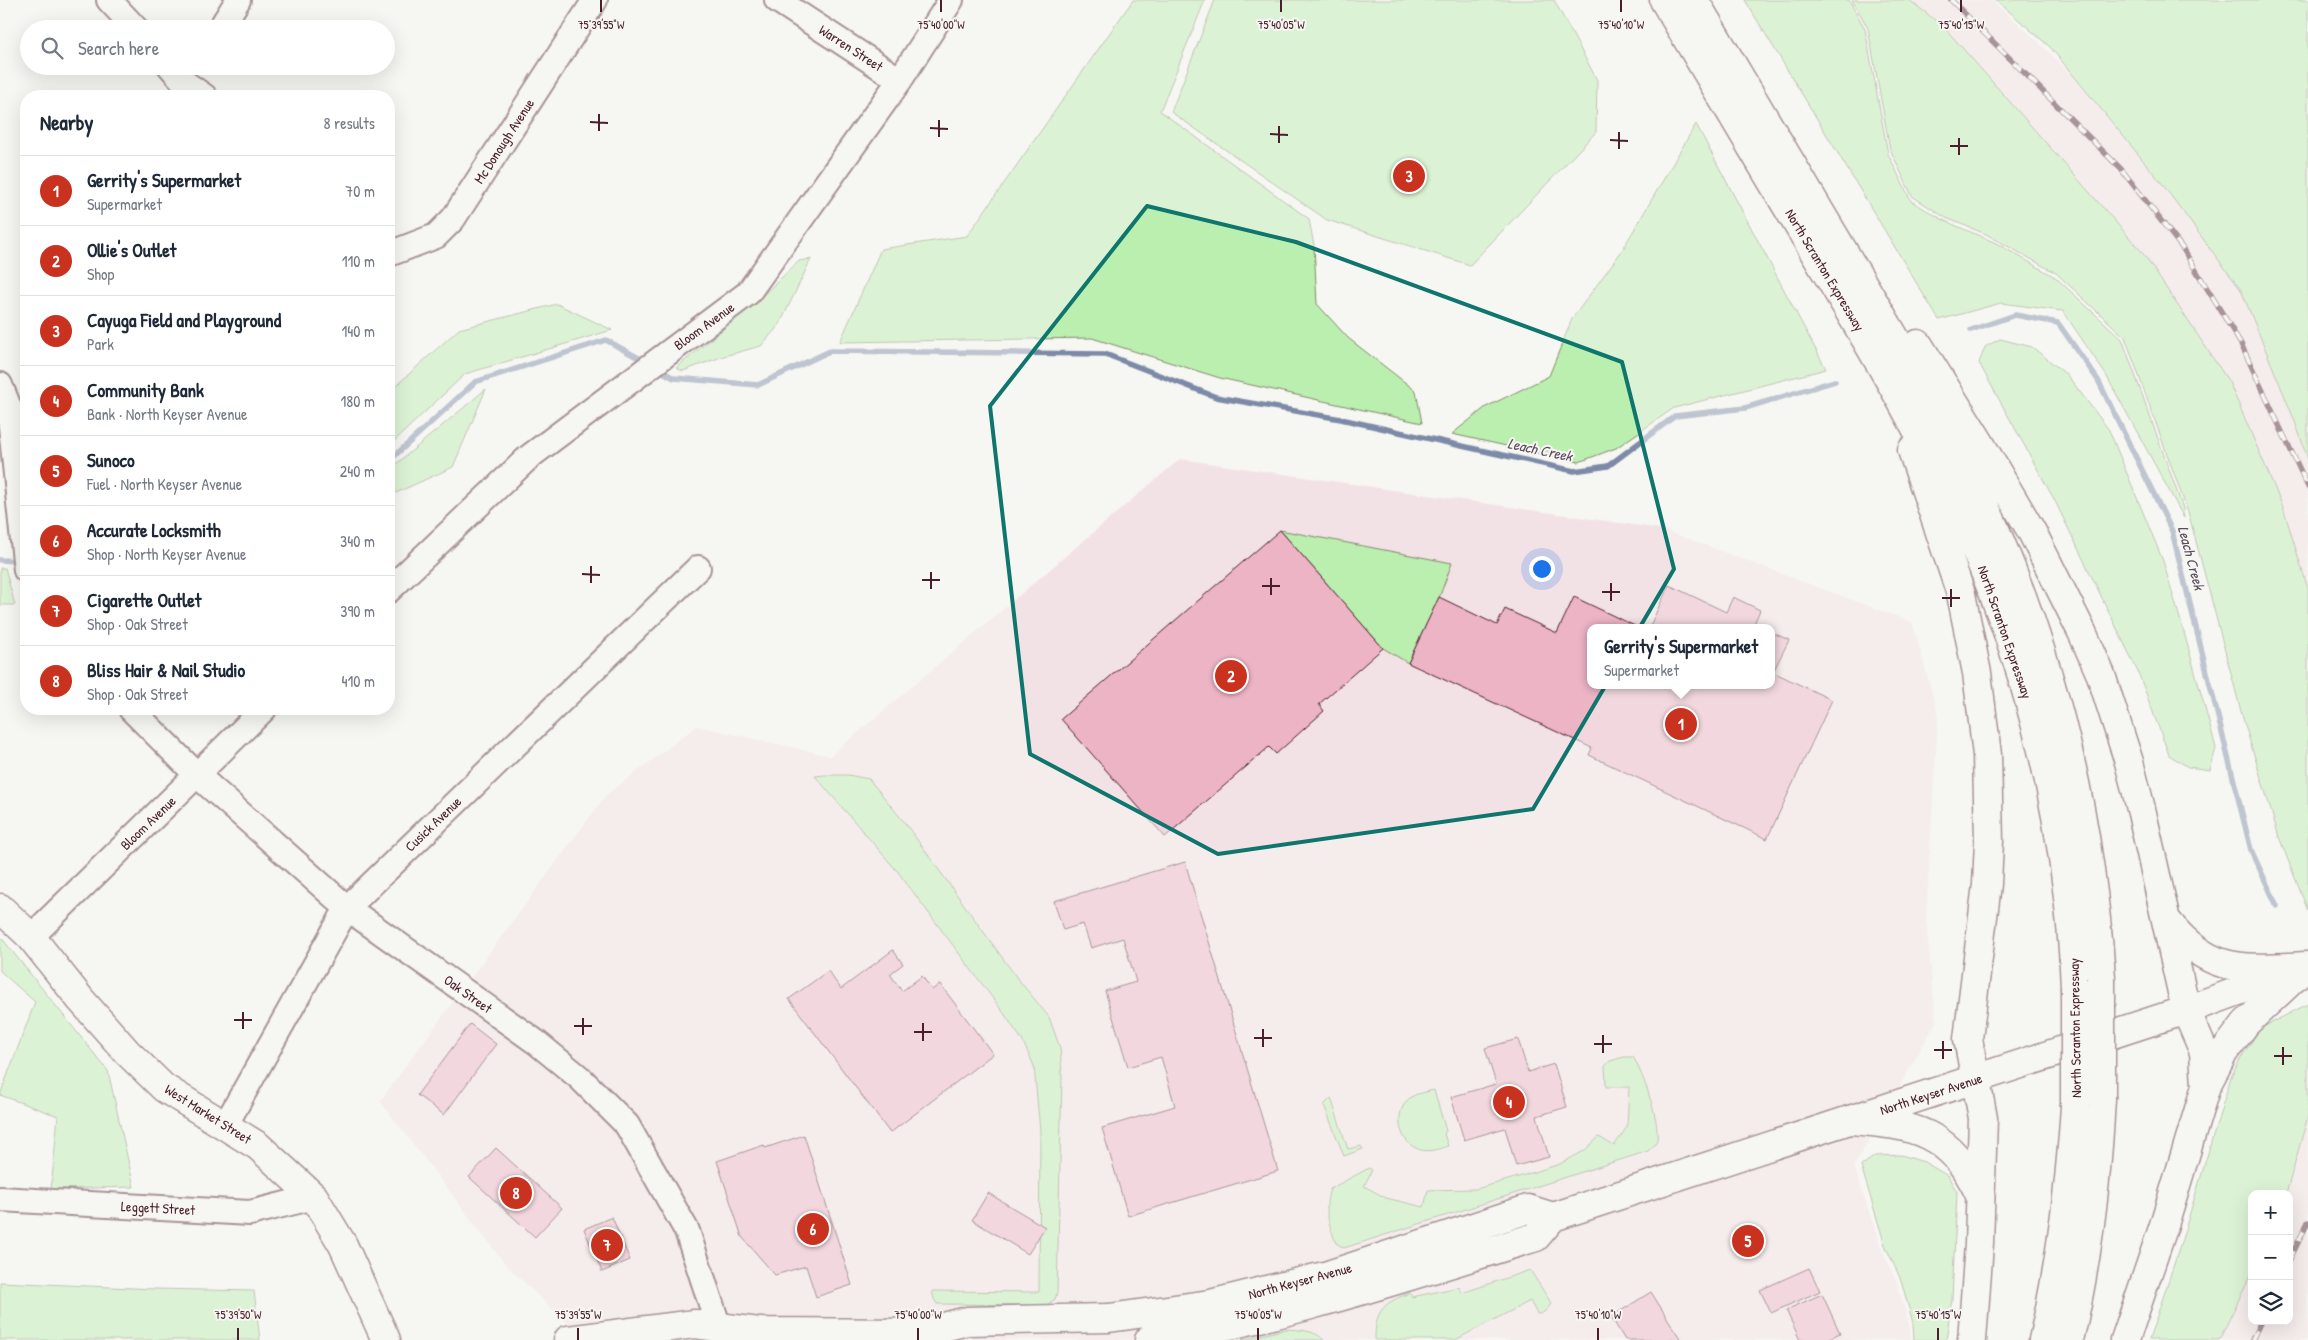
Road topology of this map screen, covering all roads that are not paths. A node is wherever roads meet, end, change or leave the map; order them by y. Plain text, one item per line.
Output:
1 (110, 0) edge
2 (238, 0) edge
3 (595, 0) edge
4 (777, 0) edge
5 (951, 0) edge
6 (1664, 0) edge
7 (1694, 0) edge
8 (128, 20) edge
9 (226, 20) edge
10 (900, 80) junction
11 (1782, 147) junction
12 (395, 246) edge
13 (1882, 366) junction
14 (0, 385) edge
15 (4, 407) edge
16 (20, 505) edge
17 (698, 568) dead end
18 (395, 584) edge
19 (137, 715) edge
20 (258, 715) edge
21 (197, 775) junction
22 (0, 908) edge
23 (347, 908) junction
24 (2166, 920) junction
25 (31, 937) junction
26 (2307, 966) edge
27 (2186, 1010) junction
28 (1975, 1079) junction
29 (2206, 1086) junction
30 (1850, 1120) junction
31 (226, 1124) junction
32 (314, 1197) junction
33 (1981, 1197) junction
34 (0, 1199) edge
35 (1552, 1218) junction
36 (721, 1334) edge
37 (932, 1337) edge
38 (386, 1340) edge
39 (568, 1340) edge
40 (1149, 1340) edge
41 (1972, 1340) edge
42 (2043, 1340) edge
43 (2070, 1340) edge
44 (2125, 1340) edge

1 - 8 street
2 - 9 street
3 - 12 street, Mc Donough Avenue
4 - 10 street, Warren Street
5 - 10 street, Bloom Avenue
6 - 13 main road, North Scranton Expressway
7 - 11 main road, North Scranton Expressway
10 - 18 street, Bloom Avenue
11 - 24 main road
11 - 43 main road, North Scranton Expressway, bridge
13 - 28 main road
13 - 42 main road, North Scranton Expressway, bridge
14 - 15 street
15 - 16 street
17 - 23 street, Cusick Avenue
19 - 21 street, Oak Street
20 - 21 street, Bloom Avenue
21 - 23 street, Oak Street
21 - 25 street, Bloom Avenue
22 - 25 main road, West Market Street
23 - 31 street, Cusick Avenue
23 - 36 street, Oak Street
24 - 26 main road
24 - 27 main road
25 - 31 main road, West Market Street
26 - 27 main road, North Keyser Avenue
26 - 29 main road
27 - 28 main road, North Keyser Avenue
27 - 29 main road
28 - 30 main road, North Keyser Avenue
28 - 33 main road
29 - 44 main road
30 - 33 main road
30 - 35 main road, North Keyser Avenue
31 - 32 main road, West Market Street
32 - 34 street, Leggett Street
32 - 38 main road, West Market Street
33 - 41 main road
35 - 37 main road, North Keyser Avenue
35 - 40 main road, North Keyser Avenue
36 - 37 main road, North Keyser Avenue
36 - 39 main road, North Keyser Avenue

